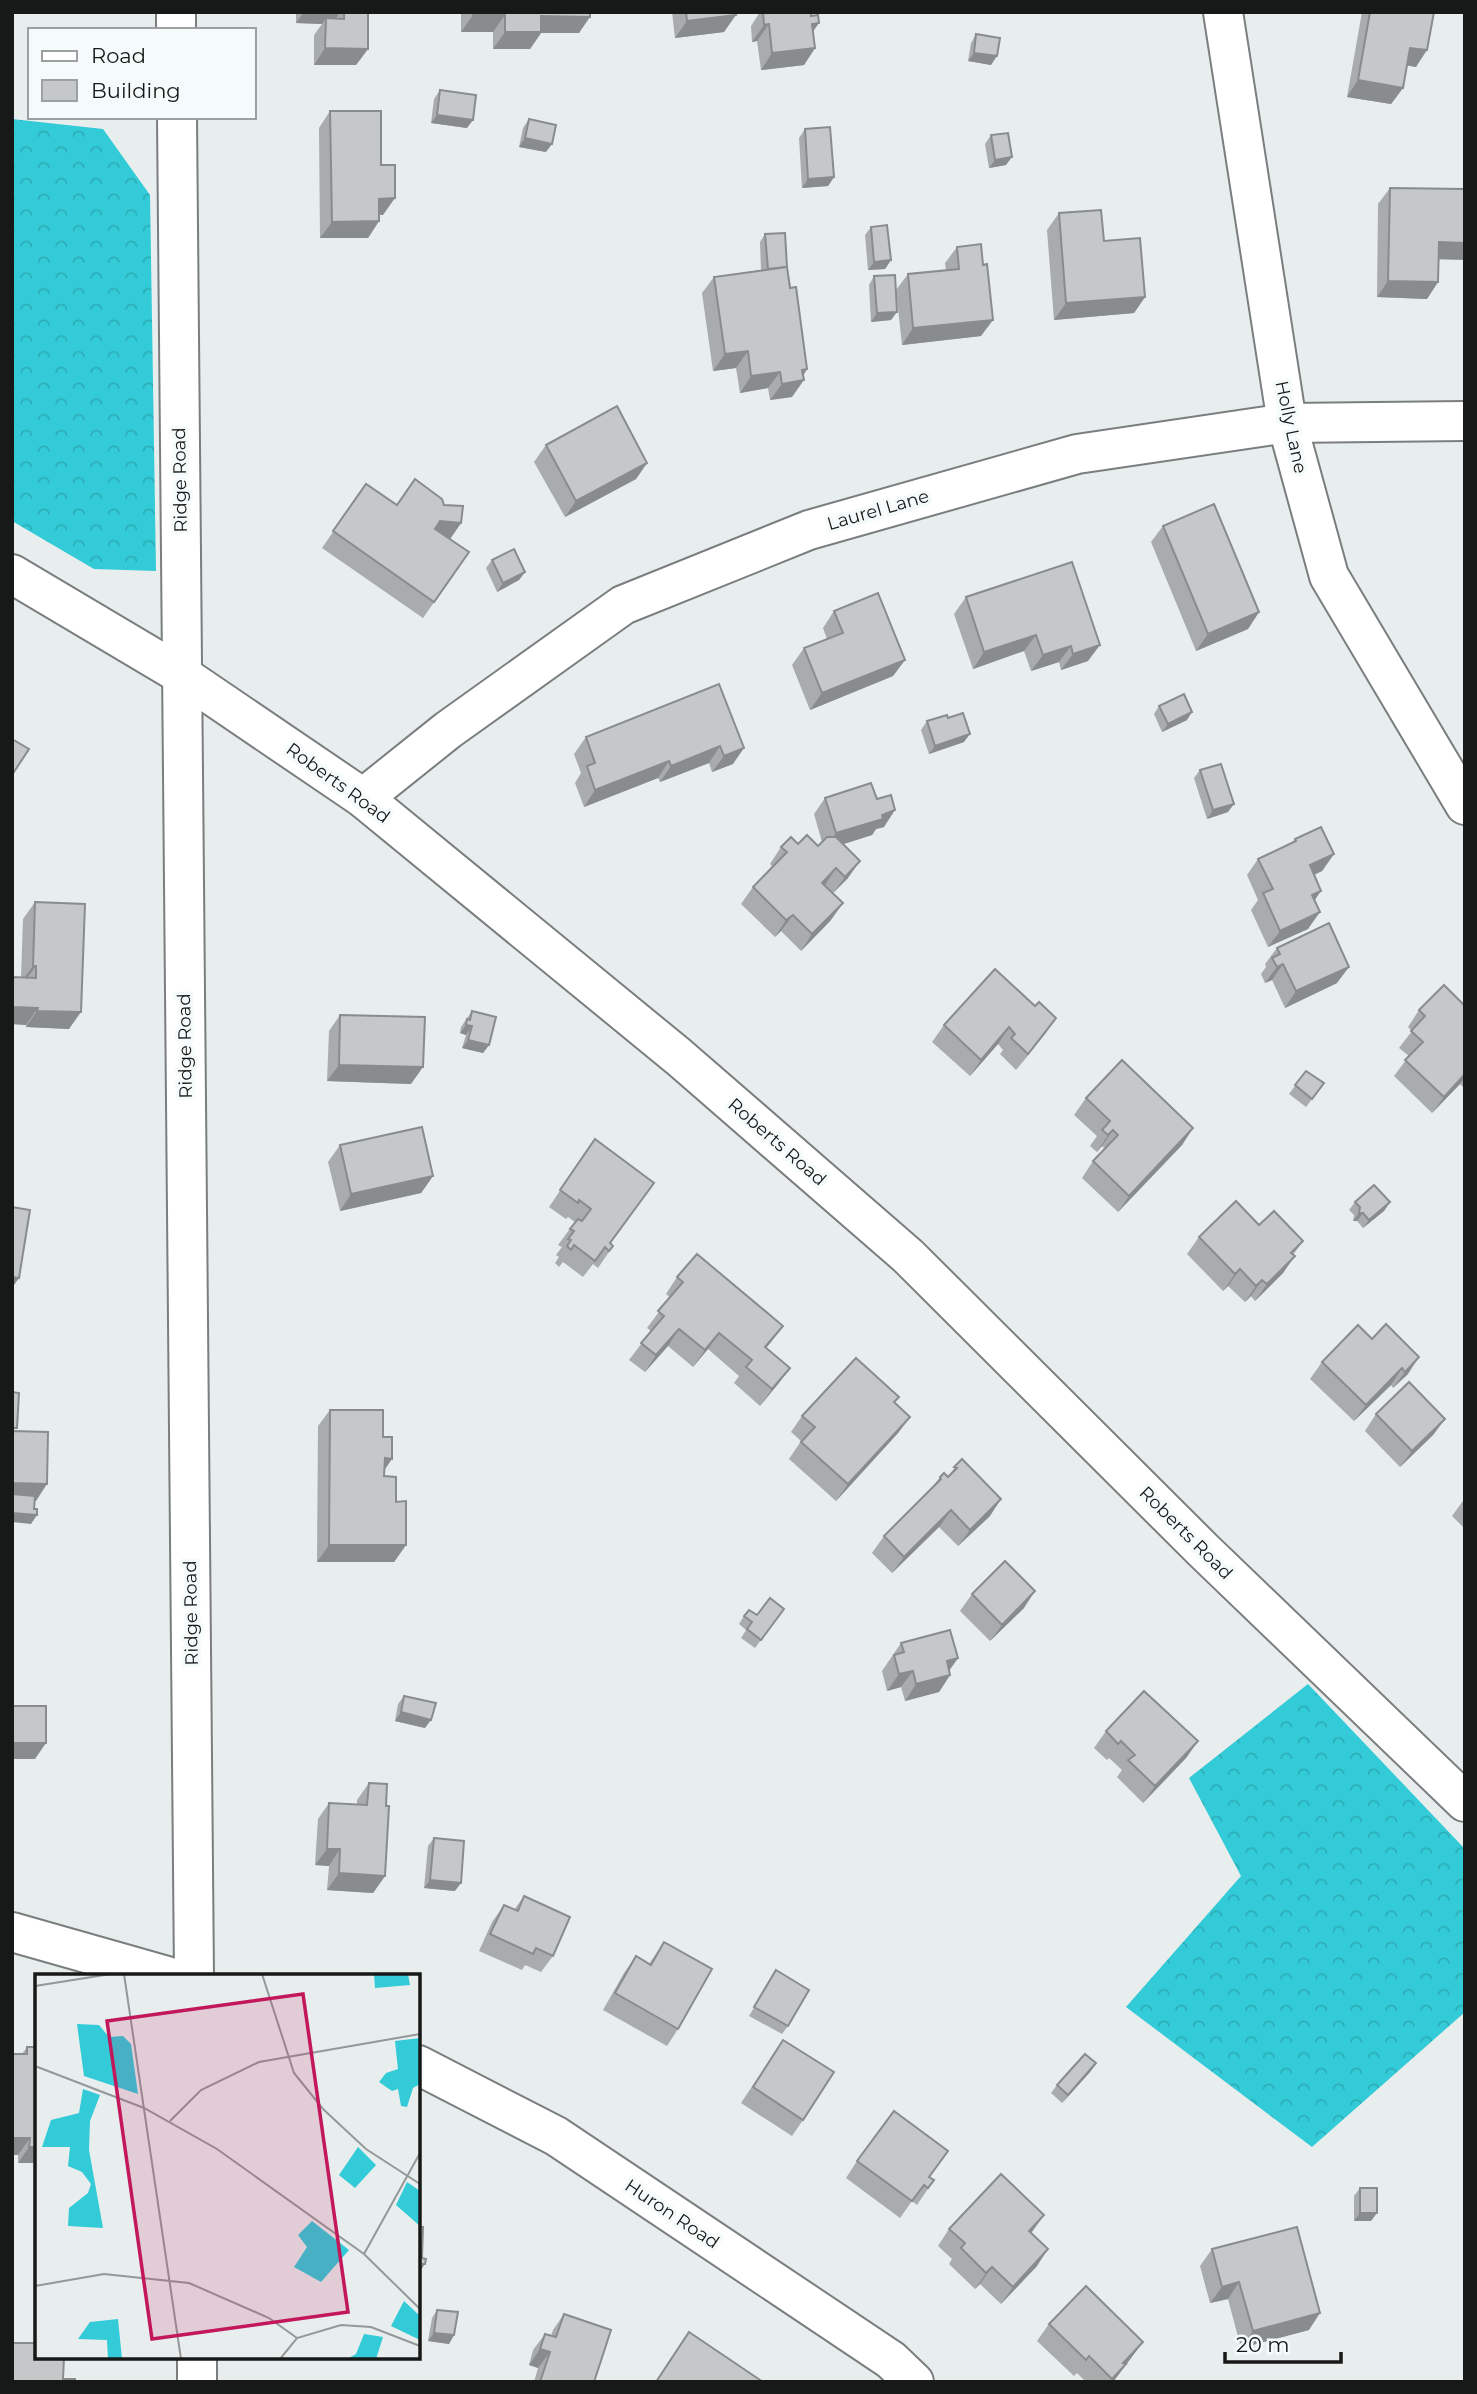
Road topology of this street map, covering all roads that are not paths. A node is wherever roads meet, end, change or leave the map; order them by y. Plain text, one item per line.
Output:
1 (1223, 12) edge
2 (177, 119) edge
3 (1465, 421) edge
4 (1287, 422) junction
5 (12, 574) edge
6 (182, 675) junction
7 (363, 798) junction
8 (1465, 804) edge
9 (1465, 1802) edge
10 (12, 1932) edge
11 (160, 1974) edge
12 (194, 1974) edge
13 (420, 2066) edge
14 (197, 2359) edge
15 (197, 2382) edge
16 (914, 2382) edge

1 - 4 street, Holly Lane
2 - 6 street, Ridge Road
3 - 4 street, Laurel Lane
4 - 7 street, Laurel Lane
4 - 8 street, Holly Lane
5 - 6 street, Roberts Road
6 - 7 street, Roberts Road
6 - 12 street, Ridge Road
7 - 9 street, Roberts Road
10 - 11 street
13 - 16 street, Huron Road
14 - 15 street

